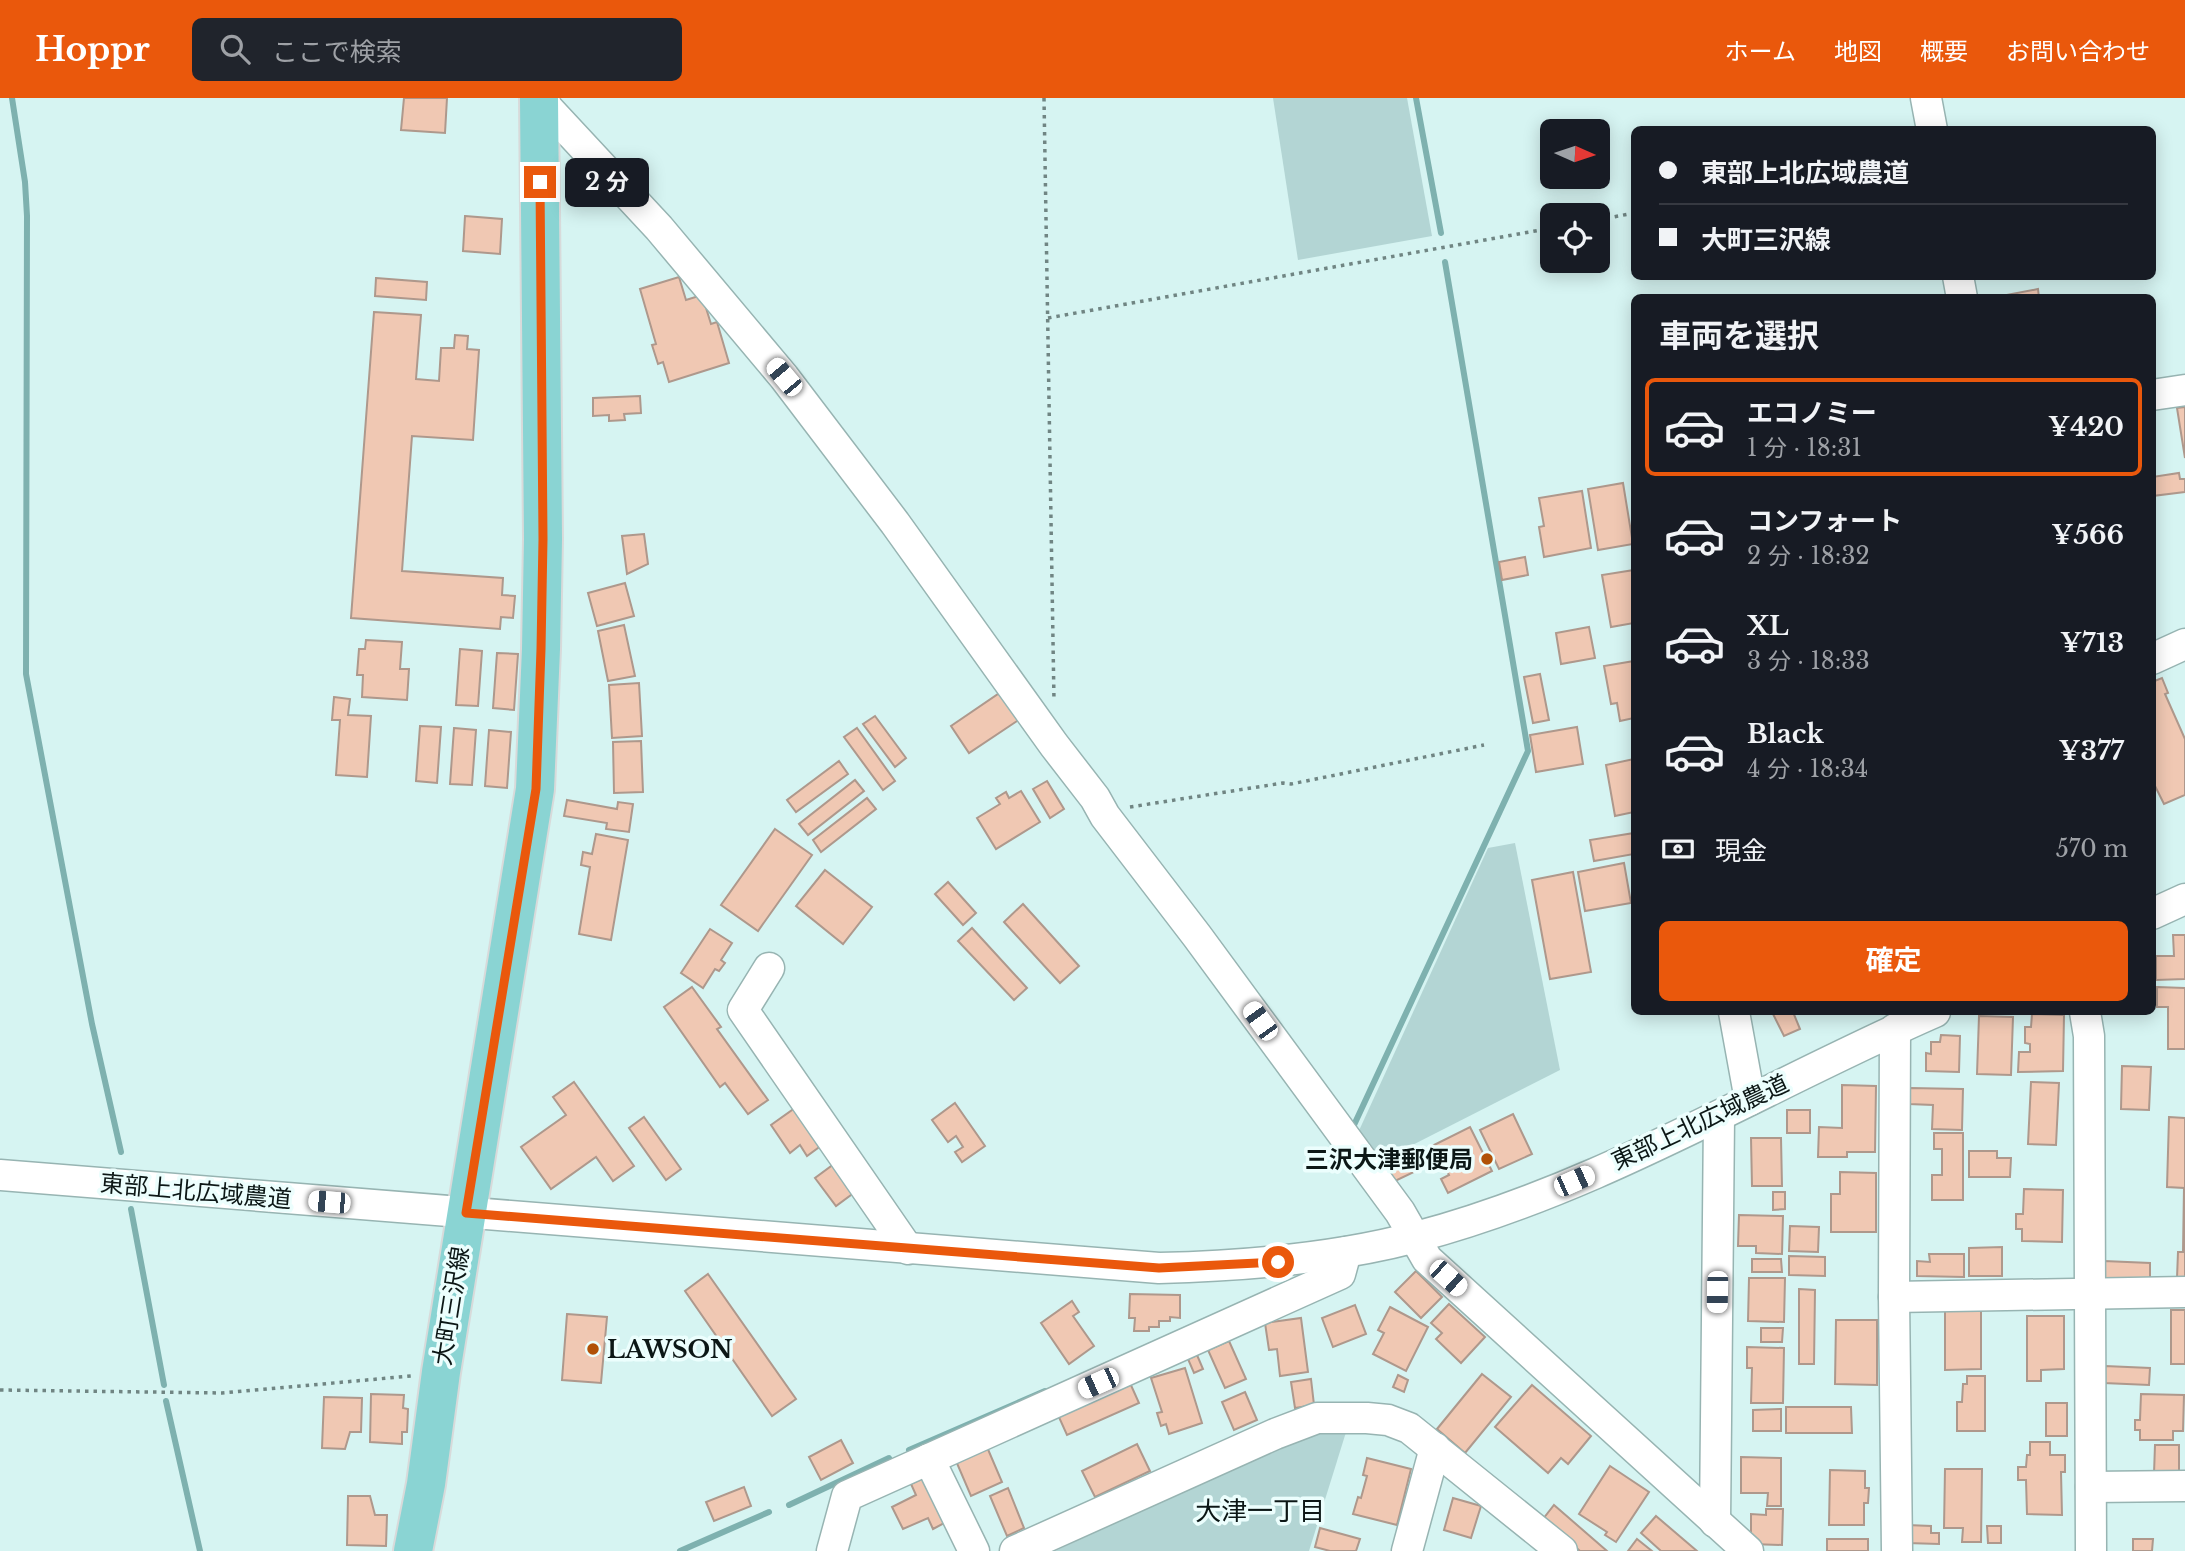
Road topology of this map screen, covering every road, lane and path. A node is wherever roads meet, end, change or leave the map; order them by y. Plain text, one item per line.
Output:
1 (1044, 98) edge
2 (1926, 98) edge
3 (539, 99) edge
4 (1931, 126) edge
5 (1631, 214) edge
6 (1610, 218) edge
7 (1540, 230) edge
8 (1048, 318) junction
9 (2185, 390) edge
10 (2156, 394) edge
11 (2185, 644) edge
12 (2156, 657) edge
13 (1054, 745) junction
14 (1484, 745) dead end
15 (1105, 816) junction
16 (2185, 899) edge
17 (2156, 912) edge
18 (769, 968) dead end
19 (1735, 1015) edge
20 (1928, 1015) edge
21 (2085, 1015) edge
22 (1895, 1029) junction
23 (1750, 1100) junction
24 (1719, 1117) junction
25 (0, 1175) edge
26 (466, 1213) junction
27 (1415, 1238) junction
28 (908, 1249) junction
29 (1346, 1252) junction
30 (2185, 1292) edge
31 (2090, 1293) junction
32 (1894, 1297) junction
33 (441, 1372) junction
34 (0, 1390) edge
35 (1435, 1448) junction
36 (929, 1459) junction
37 (2185, 1486) edge
38 (2091, 1487) junction
39 (1715, 1522) junction
40 (413, 1551) edge
41 (832, 1551) edge
42 (974, 1551) edge
43 (1015, 1551) edge
44 (1406, 1551) edge
45 (1562, 1551) edge
46 (1748, 1551) edge
47 (1897, 1551) edge
48 (2091, 1551) edge

1 - 8 path
2 - 4 street
3 - 13 street
3 - 26 main road, 大町三沢線
5 - 6 path
7 - 8 path
8 - 13 path
9 - 10 street
11 - 12 street
13 - 15 street
14 - 15 path
15 - 27 street
16 - 17 street
18 - 28 street
19 - 23 street
20 - 22 street, 東部上北広域農道
21 - 31 street
22 - 23 street, 東部上北広域農道
22 - 32 street
23 - 24 street, 東部上北広域農道
24 - 27 street, 東部上北広域農道
24 - 39 street
25 - 26 street, 東部上北広域農道
26 - 28 street, 東部上北広域農道
26 - 33 main road, 大町三沢線
27 - 29 street, 東部上北広域農道
27 - 39 street
28 - 29 street, 東部上北広域農道
29 - 36 street
30 - 31 street
31 - 32 street
31 - 38 street
32 - 47 street
33 - 34 path
33 - 40 main road, 大町三沢線
35 - 43 street
35 - 44 street
35 - 45 street
36 - 41 street
36 - 42 street
37 - 38 street
38 - 48 street
39 - 46 street

